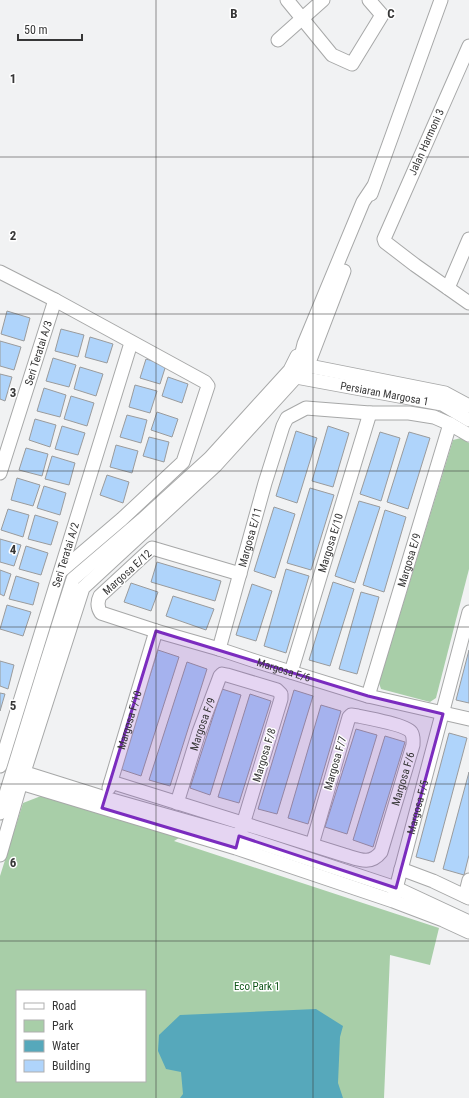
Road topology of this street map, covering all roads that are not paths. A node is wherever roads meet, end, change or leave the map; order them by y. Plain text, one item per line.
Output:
1 (287, 0) edge
2 (323, 0) edge
3 (369, 0) edge
4 (441, 0) edge
5 (303, 19) junction
6 (278, 40) dead end
7 (469, 46) edge
8 (469, 239) edge
9 (0, 272) edge
10 (448, 288) junction
11 (54, 300) junction
12 (469, 303) edge
13 (131, 343) junction
14 (302, 370) junction
15 (469, 406) edge
16 (370, 413) junction
17 (469, 420) edge
18 (450, 424) junction
19 (469, 434) edge
20 (0, 474) edge
21 (61, 571) junction
22 (240, 574) junction
23 (469, 612) edge
24 (101, 613) joint
25 (156, 631) junction
26 (219, 649) junction
27 (291, 672) junction
28 (251, 682) joint
29 (368, 696) junction
30 (443, 714) junction
31 (469, 719) edge
32 (384, 722) joint
33 (0, 766) edge
34 (17, 776) junction
35 (111, 782) junction
36 (104, 803) junction
37 (177, 803) junction
38 (0, 813) edge
39 (243, 823) junction
40 (238, 842) junction
41 (312, 845) junction
42 (0, 855) edge
43 (401, 869) junction
44 (469, 880) edge
45 (396, 888) junction
46 (467, 897) edge
47 (393, 901) junction
48 (469, 922) edge
49 (469, 932) edge

1 - 5 street
2 - 5 street
3 - 5 street
4 - 14 street
5 - 6 street
7 - 10 street, Jalan Harmoni 3
8 - 10 street
9 - 11 street
10 - 12 street
11 - 13 street
11 - 20 street, Seri Teratai A/3
13 - 21 street, Seri Teratai A/2
13 - 21 street
14 - 15 street, Persiaran Margosa 1
14 - 17 street, Persiaran Margosa 1
14 - 34 street
16 - 18 street
16 - 22 street, Margosa E/11
16 - 27 street, Margosa E/10
18 - 19 street
18 - 29 street, Margosa E/9
21 - 33 street, Seri Teratai A/2
22 - 24 street, Margosa E/12
22 - 26 street, Margosa E/11
23 - 30 street, Margosa F/5
24 - 25 street, Margosa E/6
25 - 26 street, Margosa E/6
25 - 35 street, Margosa F/10
26 - 27 street, Margosa E/6
27 - 29 street, Margosa E/6
28 - 37 street, Margosa F/9
28 - 39 street, Margosa F/8
29 - 30 street, Margosa E/6
30 - 31 street, Margosa E/6
30 - 43 street, Margosa F/5
32 - 41 street, Margosa F/7
32 - 41 street, Margosa F/6
34 - 36 street
34 - 38 street
34 - 42 street
35 - 36 street, Margosa F/10
35 - 37 street
36 - 40 street
37 - 39 street
39 - 40 street, Margosa F/8
39 - 41 street
40 - 45 street
40 - 47 street
43 - 45 street, Margosa F/5
43 - 46 street
44 - 46 street
45 - 47 street, Margosa F/5
45 - 48 street
47 - 49 street

